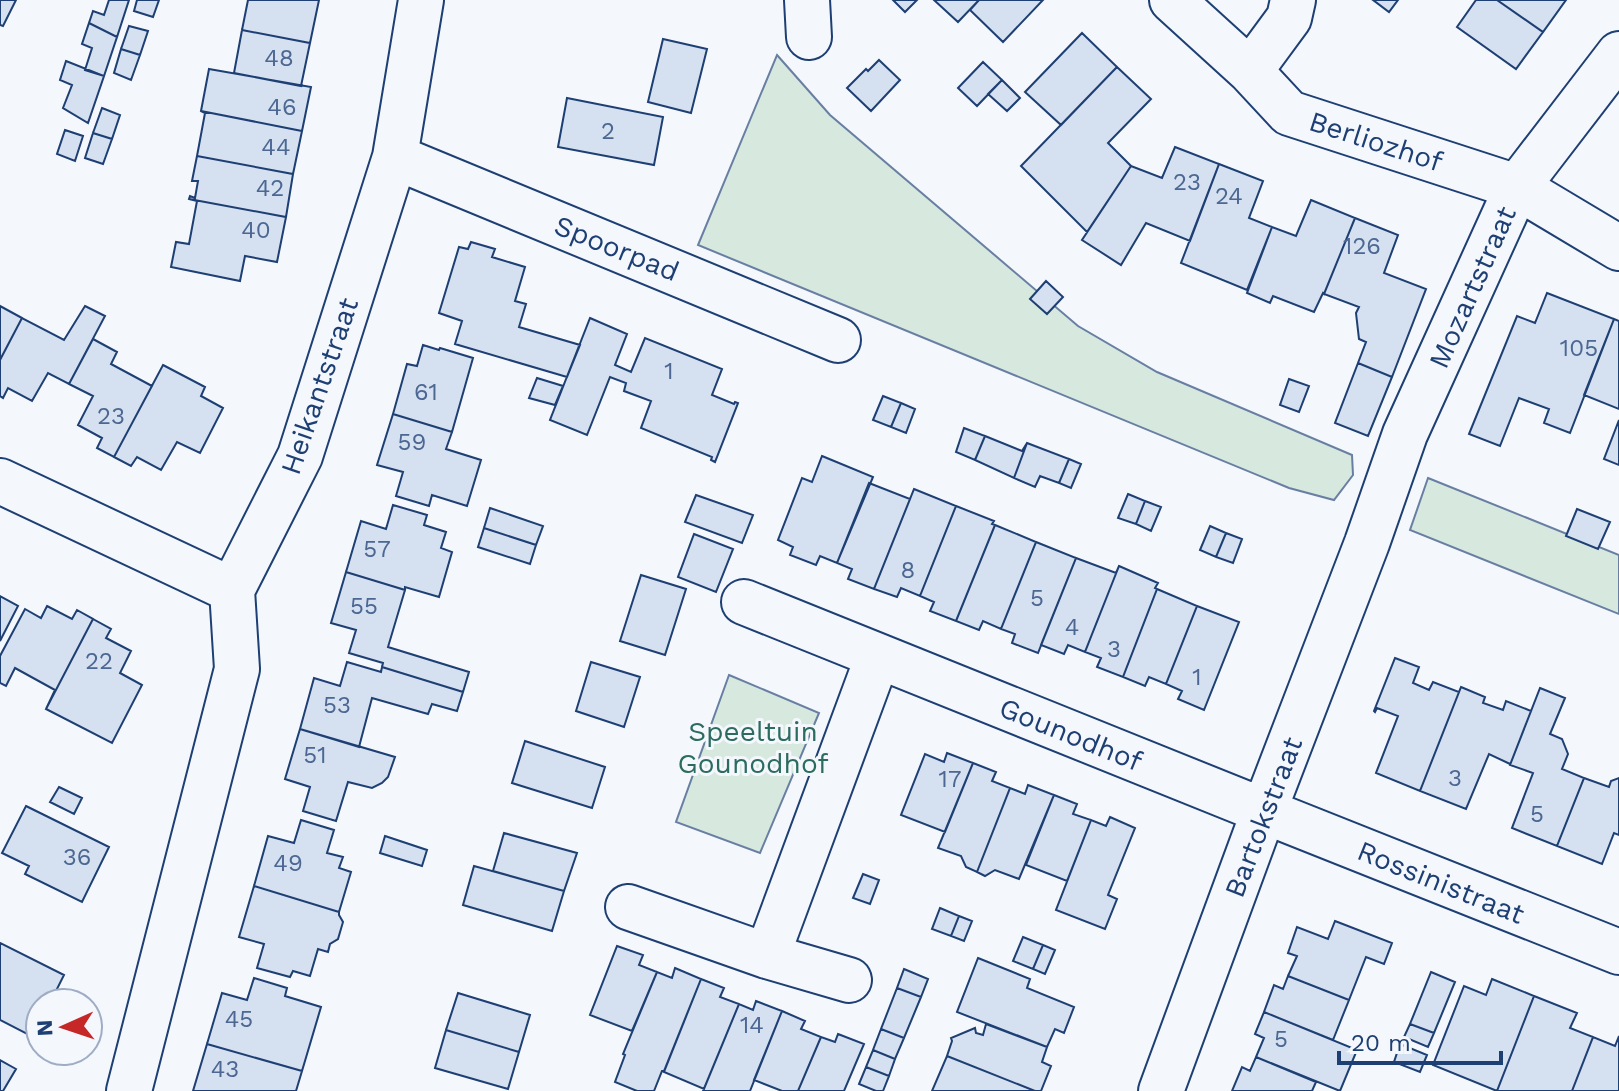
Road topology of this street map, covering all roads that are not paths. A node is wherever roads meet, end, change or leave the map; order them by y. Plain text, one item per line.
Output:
1 (421, 0) edge
2 (1172, 0) edge
3 (1293, 0) edge
4 (1619, 54) edge
5 (1250, 71) junction
6 (395, 157) junction
7 (1517, 187) junction
8 (1619, 248) edge
9 (838, 340) dead end
10 (0, 481) edge
11 (1367, 543) joint
12 (232, 590) junction
13 (744, 602) dead end
14 (878, 656) junction
15 (1264, 811) junction
16 (628, 907) dead end
17 (1619, 952) edge
18 (767, 956) junction
19 (849, 980) dead end
20 (129, 1091) edge
21 (1161, 1091) edge

1 - 6 street, Heikantstraat
2 - 5 street, Berliozhof
3 - 5 street
4 - 7 street, Mozartstraat
5 - 7 street, Berliozhof
6 - 9 street, Spoorpad
6 - 12 street, Heikantstraat
7 - 8 street, Berliozhof
7 - 11 street, Mozartstraat
10 - 12 street
11 - 15 street, Bartokstraat
12 - 20 street
13 - 14 street, Gounodhof
14 - 15 street, Gounodhof
14 - 18 street
15 - 17 street, Rossinistraat
15 - 21 street, Bartokstraat
16 - 18 street
18 - 19 street

